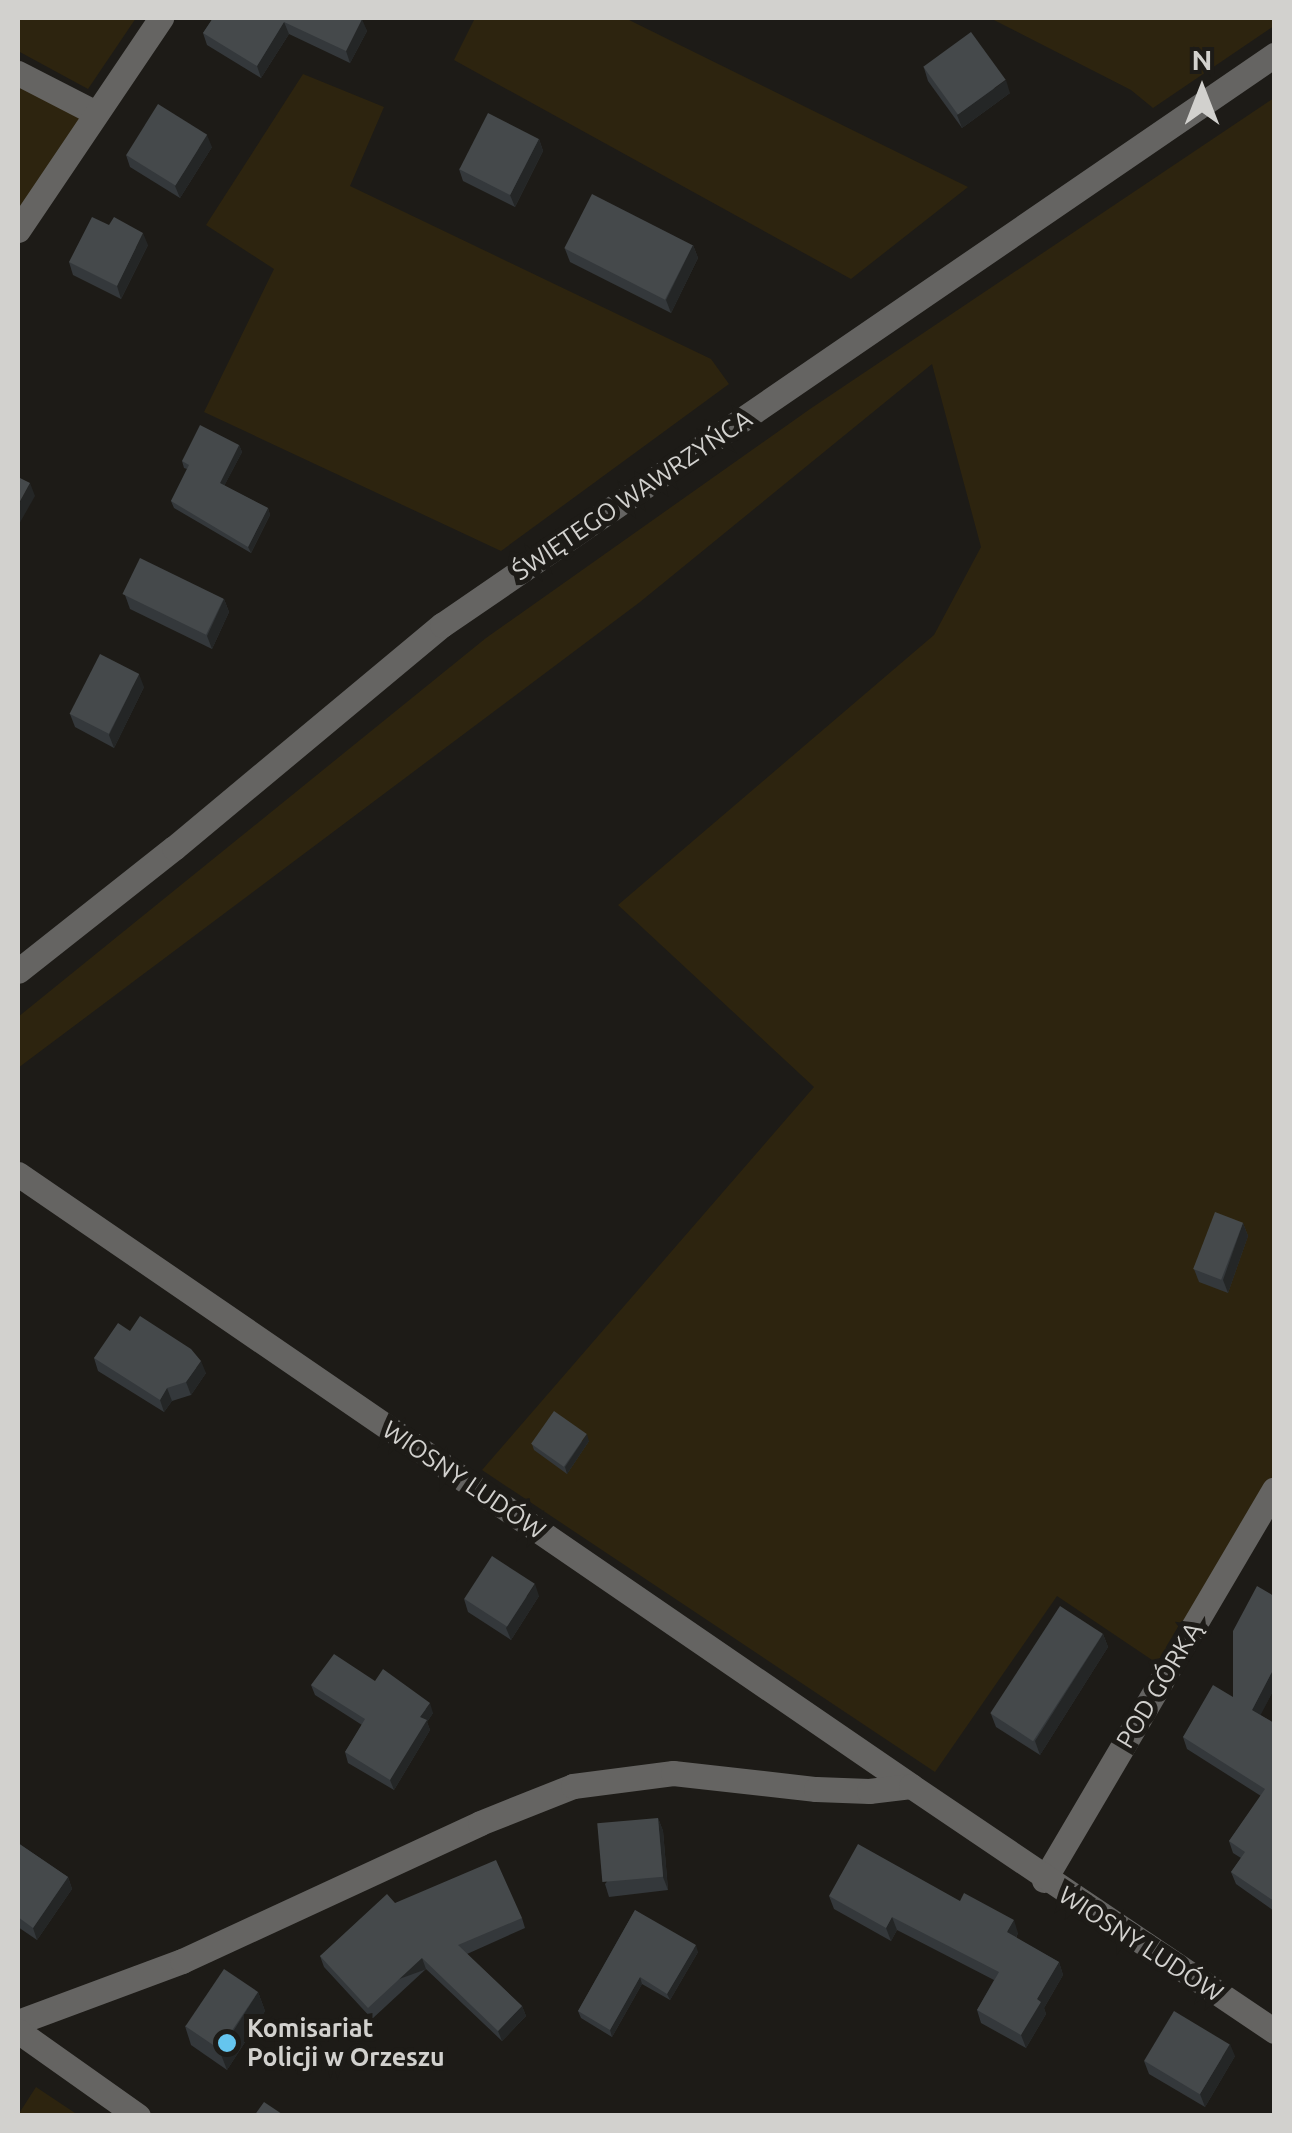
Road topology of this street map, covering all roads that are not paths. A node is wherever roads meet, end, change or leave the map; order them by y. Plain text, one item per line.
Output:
1 (161, 18) edge
2 (1274, 56) edge
3 (18, 73) edge
4 (94, 112) junction
5 (18, 230) edge
6 (18, 970) edge
7 (18, 1174) edge
8 (1274, 1490) edge
9 (911, 1786) junction
10 (1044, 1880) junction
11 (18, 2022) edge
12 (18, 2031) edge
13 (1274, 2031) edge
14 (138, 2116) edge

1 - 4 street
2 - 6 street, ŚWIĘTEGO WAWRZYŃCA
3 - 4 street
4 - 5 street
7 - 9 street, WIOSNY LUDÓW
8 - 10 street, POD GÓRKĄ
9 - 10 street, WIOSNY LUDÓW
9 - 11 street
10 - 13 street, WIOSNY LUDÓW
12 - 14 street

